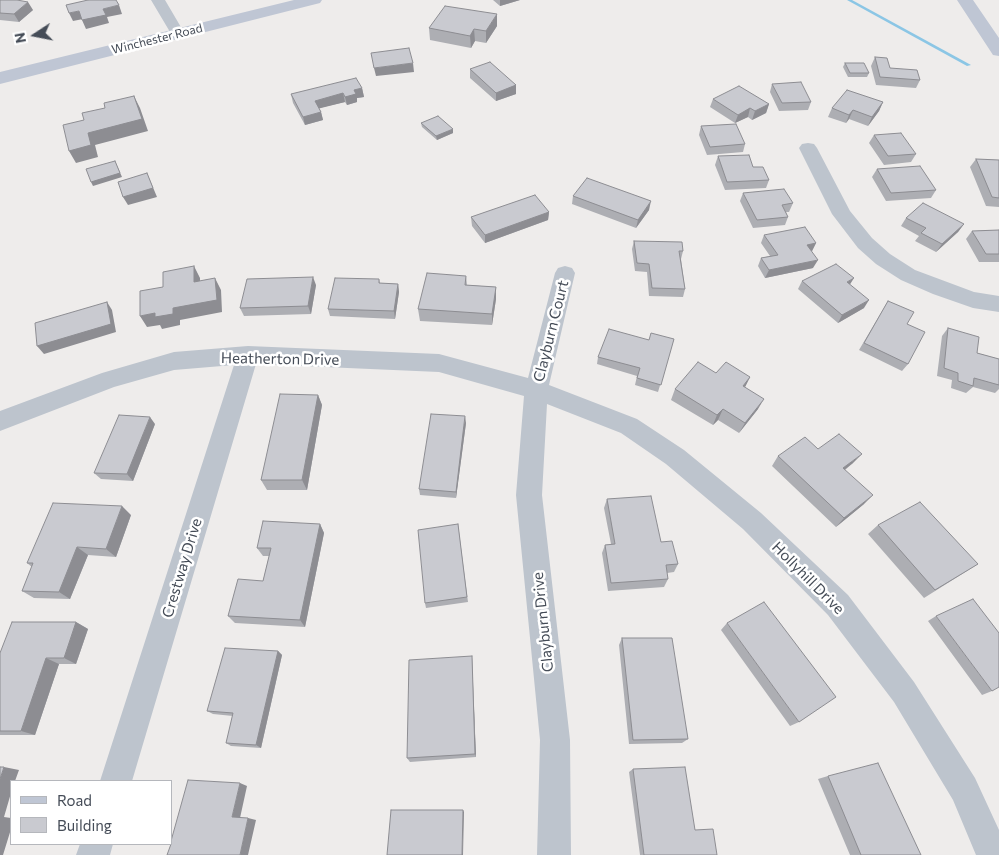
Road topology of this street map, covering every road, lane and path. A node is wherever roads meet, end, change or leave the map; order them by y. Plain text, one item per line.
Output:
1 (158, 0) edge
2 (314, 0) edge
3 (965, 0) edge
4 (178, 34) junction
5 (999, 51) edge
6 (0, 78) edge
7 (808, 148) dead end
8 (566, 272) dead end
9 (999, 304) edge
10 (248, 355) junction
11 (536, 390) junction
12 (0, 421) edge
13 (116, 780) edge
14 (554, 855) edge
15 (993, 855) edge

1 - 4 street
2 - 4 street, Winchester Road
3 - 5 street
4 - 6 street, Winchester Road
7 - 9 street
8 - 11 street, Clayburn Court
10 - 11 street, Heatherton Drive
10 - 12 street, Heatherton Drive
10 - 13 street, Crestway Drive
11 - 14 street, Clayburn Drive
11 - 15 street, Hollyhill Drive

